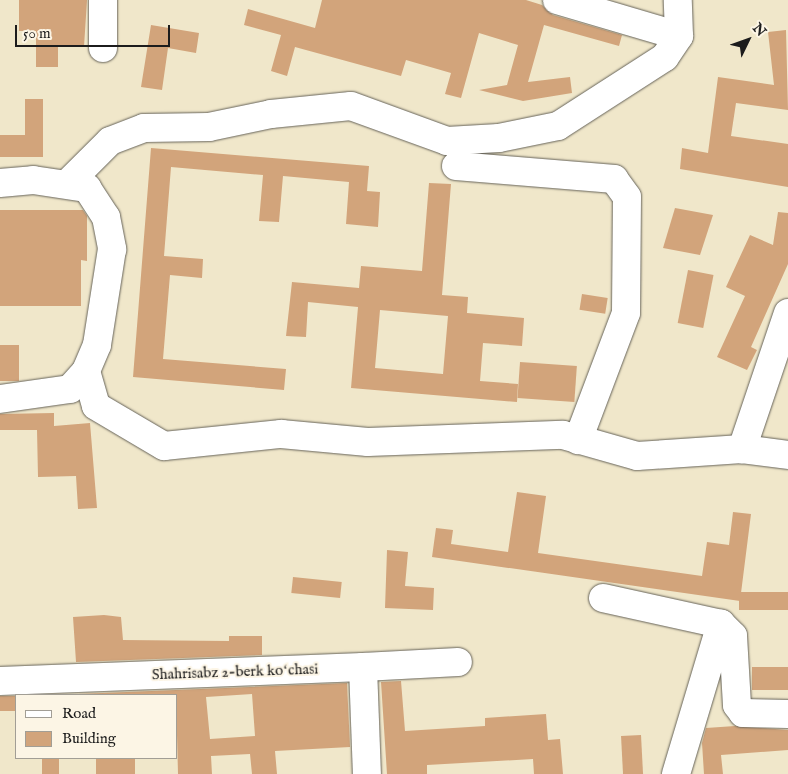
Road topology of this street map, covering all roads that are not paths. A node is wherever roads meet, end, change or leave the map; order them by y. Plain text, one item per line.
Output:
1 (103, 0) edge
2 (557, 0) edge
3 (678, 0) edge
4 (679, 36) junction
5 (103, 48) dead end
6 (456, 166) dead end
7 (0, 183) edge
8 (68, 183) junction
9 (788, 313) edge
10 (86, 371) junction
11 (0, 399) edge
12 (578, 440) junction
13 (742, 449) junction
14 (788, 455) edge
15 (603, 598) dead end
16 (721, 624) junction
17 (458, 662) dead end
18 (363, 668) junction
19 (0, 681) edge
20 (788, 714) edge
21 (367, 774) edge
22 (676, 774) edge

1 - 5 street
2 - 4 street
3 - 4 street
4 - 8 street
6 - 12 street
7 - 8 street
8 - 10 street
9 - 13 street
10 - 11 street
10 - 12 street
12 - 13 street
13 - 14 street
15 - 16 street
16 - 20 street
16 - 22 street
17 - 18 street, Shahrisabz 2-berk koʻchasi
18 - 19 street, Shahrisabz 2-berk koʻchasi
18 - 21 street

